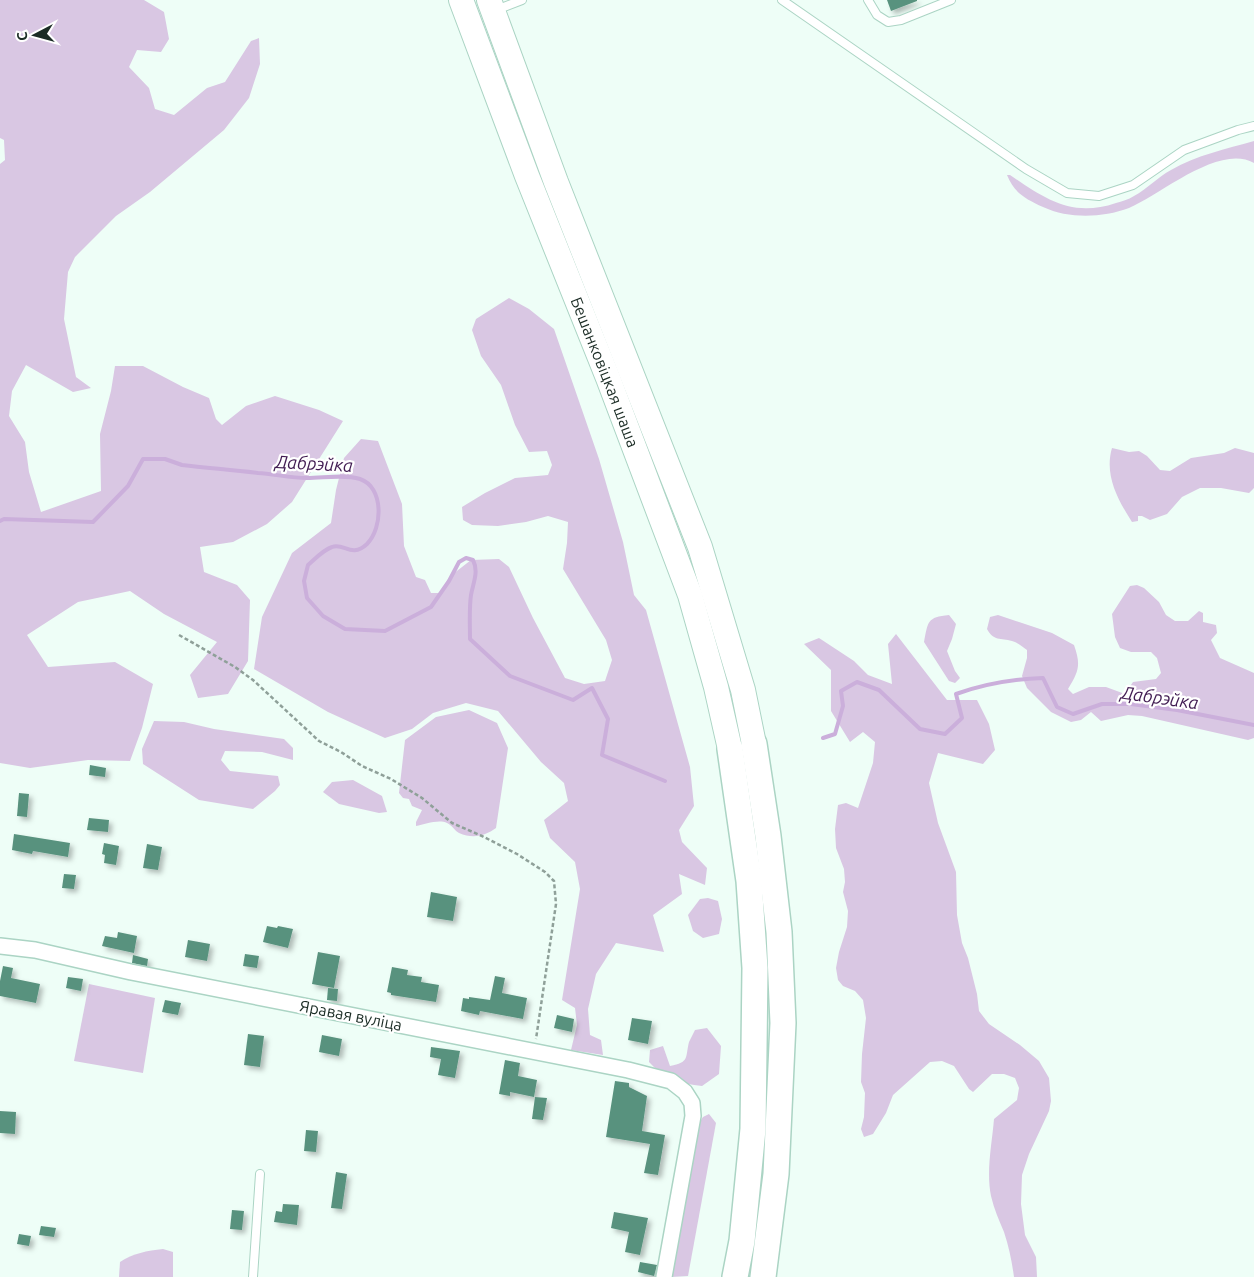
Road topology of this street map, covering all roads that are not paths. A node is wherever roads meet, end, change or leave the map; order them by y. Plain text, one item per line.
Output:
1 (522, 0) edge
2 (782, 0) edge
3 (868, 0) edge
4 (950, 0) edge
5 (491, 6) edge
6 (465, 11) edge
7 (1254, 126) edge
8 (742, 747) junction
9 (0, 946) edge
10 (260, 1174) dead end
11 (253, 1277) edge
12 (664, 1277) edge
13 (735, 1277) edge
14 (763, 1277) edge

1 - 5 lane
2 - 7 lane
3 - 4 lane
5 - 6 street
5 - 8 main road, Бешанковіцкая шаша
6 - 8 main road, Бешанковіцкая шаша
8 - 13 highway
8 - 14 highway
9 - 12 street, Яравая вуліца
10 - 11 lane

